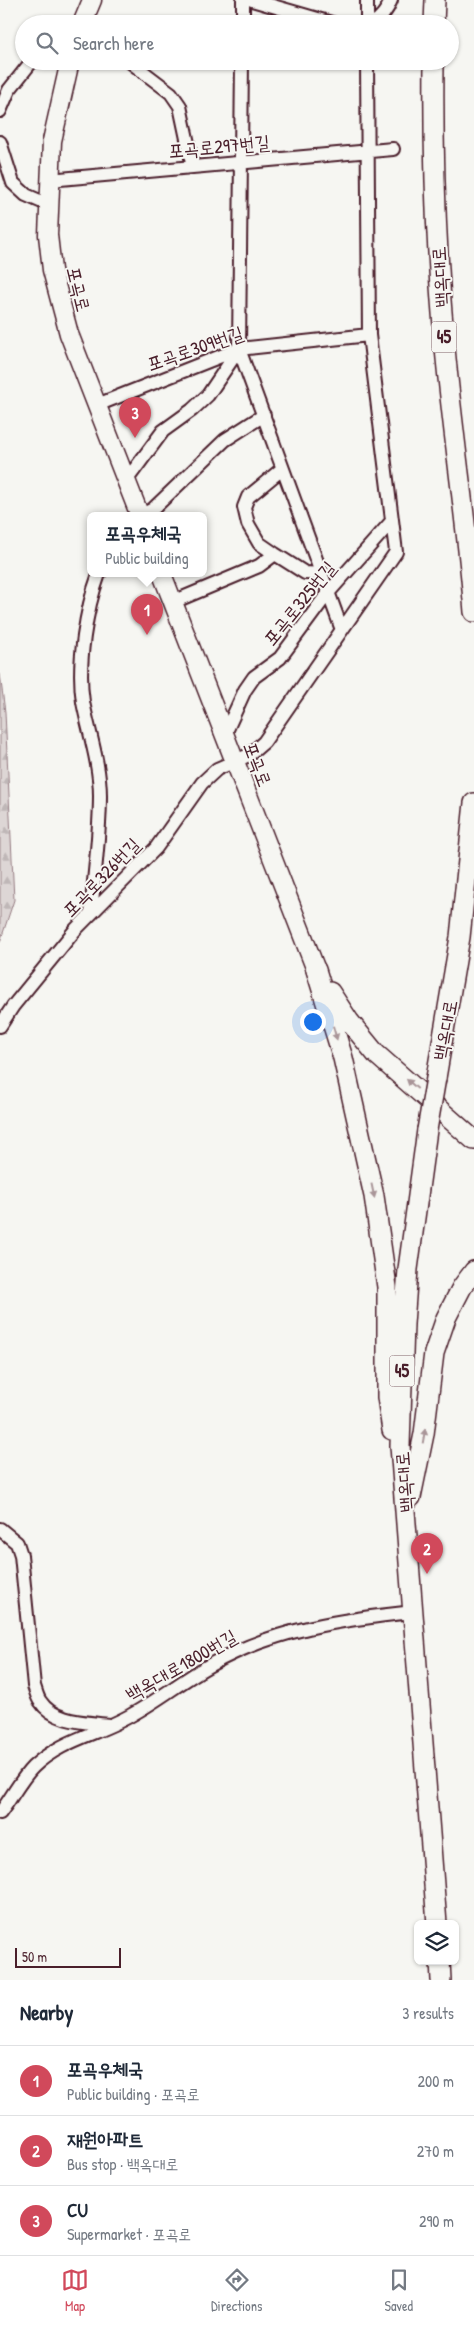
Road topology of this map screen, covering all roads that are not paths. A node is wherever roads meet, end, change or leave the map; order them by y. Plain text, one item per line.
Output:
1 (92, 0) edge
2 (243, 0) edge
3 (252, 0) edge
4 (367, 0) edge
5 (391, 0) edge
6 (435, 0) edge
7 (86, 15) edge
8 (243, 15) edge
9 (304, 15) edge
10 (367, 15) edge
11 (384, 15) edge
12 (434, 15) edge
13 (25, 70) edge
14 (68, 70) edge
15 (141, 70) edge
16 (242, 70) edge
17 (367, 70) edge
18 (434, 70) edge
19 (0, 111) edge
20 (0, 142) edge
21 (393, 149) dead end
22 (368, 152) junction
23 (242, 162) junction
24 (193, 166) junction
25 (50, 180) junction
26 (49, 205) junction
27 (369, 335) junction
28 (239, 349) junction
29 (97, 405) junction
30 (264, 415) junction
31 (282, 469) junction
32 (126, 481) junction
33 (138, 512) edge
34 (147, 512) edge
35 (392, 520) junction
36 (275, 554) junction
37 (321, 574) junction
38 (98, 577) edge
39 (163, 577) edge
40 (328, 593) junction
41 (173, 602) junction
42 (474, 612) edge
43 (342, 630) junction
44 (224, 736) junction
45 (234, 761) junction
46 (474, 803) edge
47 (91, 914) junction
48 (316, 970) junction
49 (0, 1026) edge
50 (474, 1140) edge
51 (474, 1271) edge
52 (407, 1518) junction
53 (0, 1529) edge
54 (414, 1612) junction
55 (109, 1725) junction
56 (2, 1808) edge
57 (437, 1920) edge
58 (440, 1965) edge
59 (441, 1980) edge

1 - 7 street
2 - 8 street
3 - 9 street
4 - 10 street
5 - 11 street
6 - 12 main road
13 - 19 street
14 - 25 street, 포곡로
15 - 24 street
16 - 23 street
17 - 22 street, 포곡로326번길
18 - 42 main road, 백옥대로 / 45
20 - 26 street
21 - 22 street, 포곡로297번길
22 - 23 street, 포곡로297번길
22 - 27 street, 포곡로326번길
23 - 24 street, 포곡로297번길
23 - 28 street
24 - 25 street, 포곡로297번길
25 - 26 street, 포곡로
26 - 29 street, 포곡로
27 - 28 street, 포곡로309번길
27 - 35 street, 포곡로326번길
28 - 29 street, 포곡로309번길
28 - 30 street
28 - 32 street
29 - 32 street, 포곡로
30 - 31 street
30 - 34 street
31 - 36 street
31 - 37 street
32 - 33 street, 포곡로
35 - 40 street, 포곡로325번길
35 - 43 street, 포곡로326번길
36 - 37 street
36 - 41 street
37 - 40 street
38 - 47 street
39 - 41 street, 포곡로
40 - 43 street
40 - 44 street, 포곡로325번길
41 - 44 street, 포곡로
43 - 45 street, 포곡로326번길
44 - 45 street, 포곡로
45 - 47 street, 포곡로326번길
45 - 48 street, 포곡로
46 - 52 main road, 백옥대로 / 45, bridge
47 - 49 street, 포곡로326번길
50 -> 48 main road
48 -> 52 main road
52 -> 51 main road
52 - 54 main road, 백옥대로 / 45
53 - 55 street
54 - 55 street, 백옥대로1800번길
54 - 57 main road, 백옥대로 / 45
55 - 56 street, 백옥대로1800번길
58 - 59 main road

